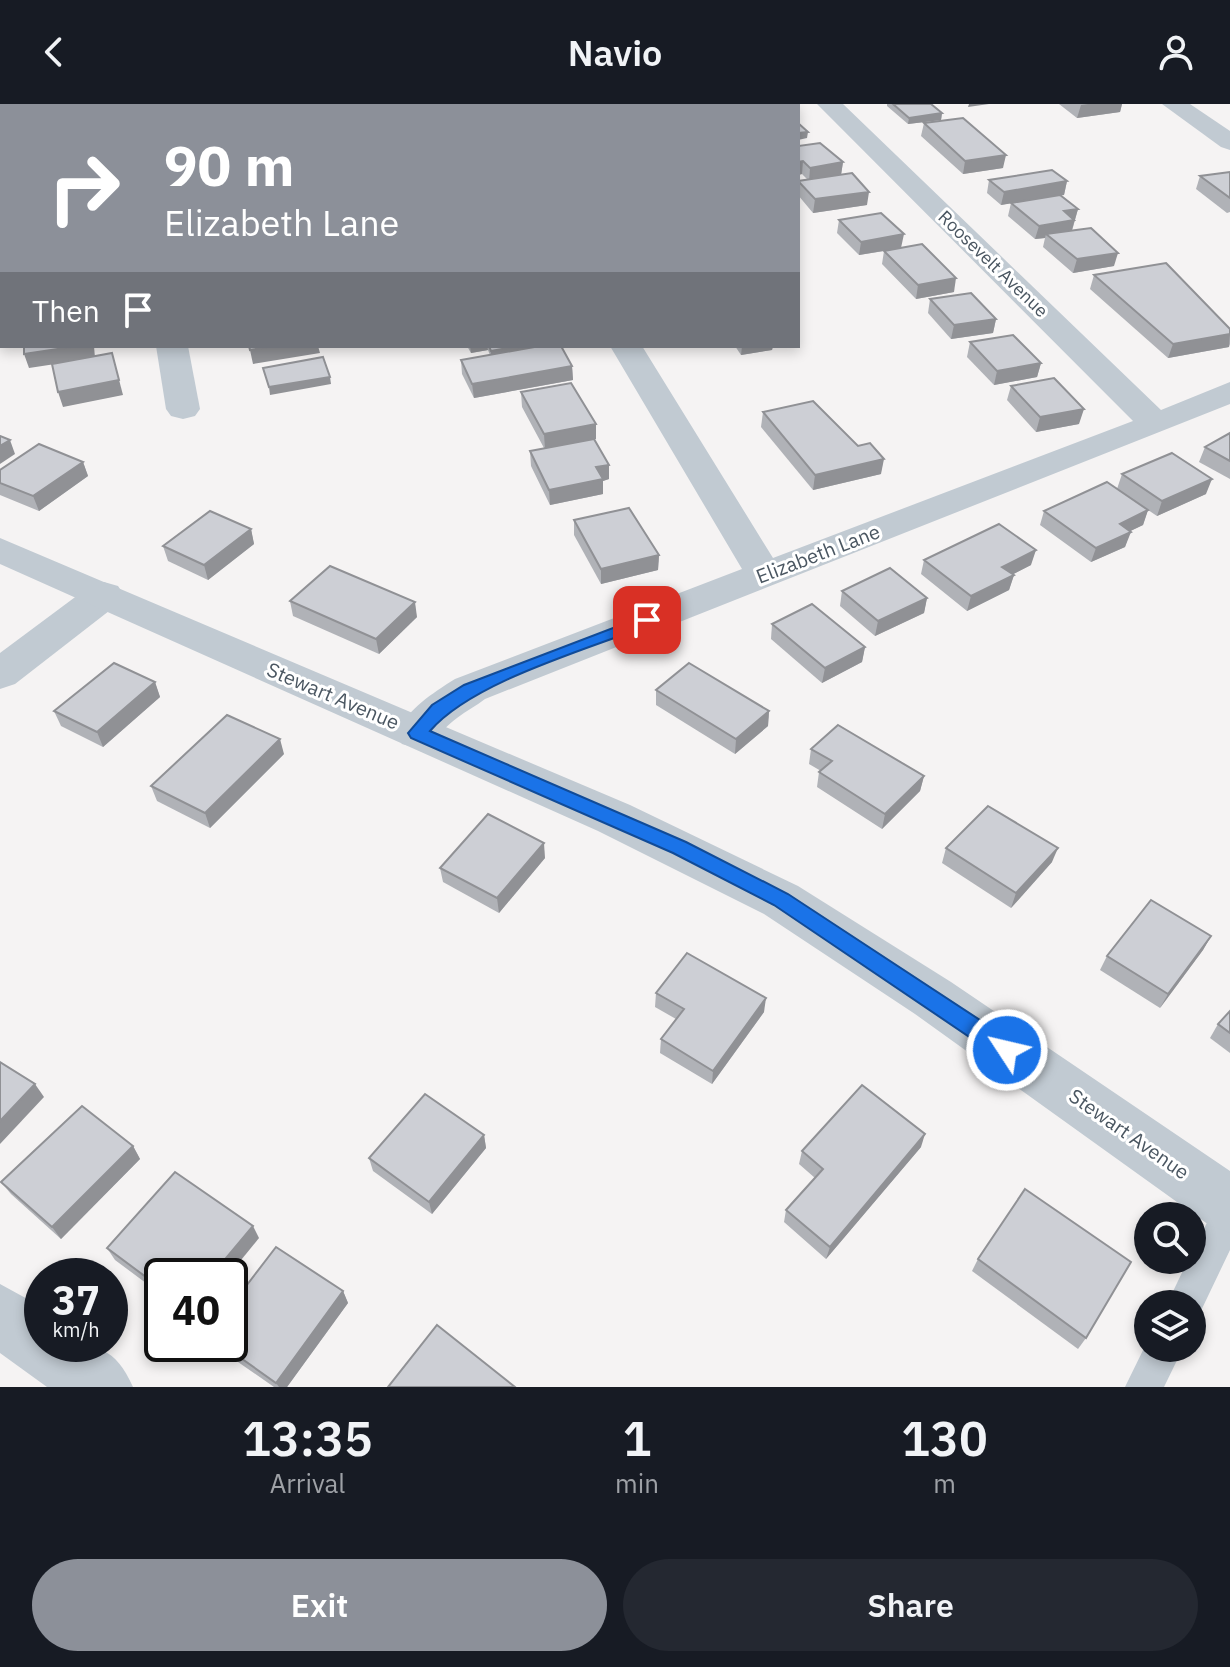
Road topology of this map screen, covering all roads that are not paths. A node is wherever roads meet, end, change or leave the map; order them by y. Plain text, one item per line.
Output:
1 (829, 104) edge
2 (1174, 104) edge
3 (1230, 142) edge
4 (172, 348) edge
5 (627, 348) edge
6 (1230, 392) edge
7 (183, 409) dead end
8 (1156, 424) junction
9 (0, 550) edge
10 (764, 574) junction
11 (104, 595) junction
12 (0, 674) edge
13 (417, 733) junction
14 (1230, 1205) edge
15 (1230, 1213) edge
16 (1192, 1290) edge
17 (0, 1315) edge
18 (1157, 1362) edge
19 (101, 1387) edge
20 (1144, 1387) edge

1 - 8 street, Roosevelt Avenue
2 - 3 street
4 - 7 street
5 - 10 street
6 - 8 street, Elizabeth Lane
8 - 10 street, Elizabeth Lane
9 - 11 street, Stewart Avenue
10 - 13 street, Elizabeth Lane
11 - 12 street
11 - 13 street, Stewart Avenue
13 - 14 street, Stewart Avenue
15 - 16 lane
17 - 19 street
18 - 20 lane

